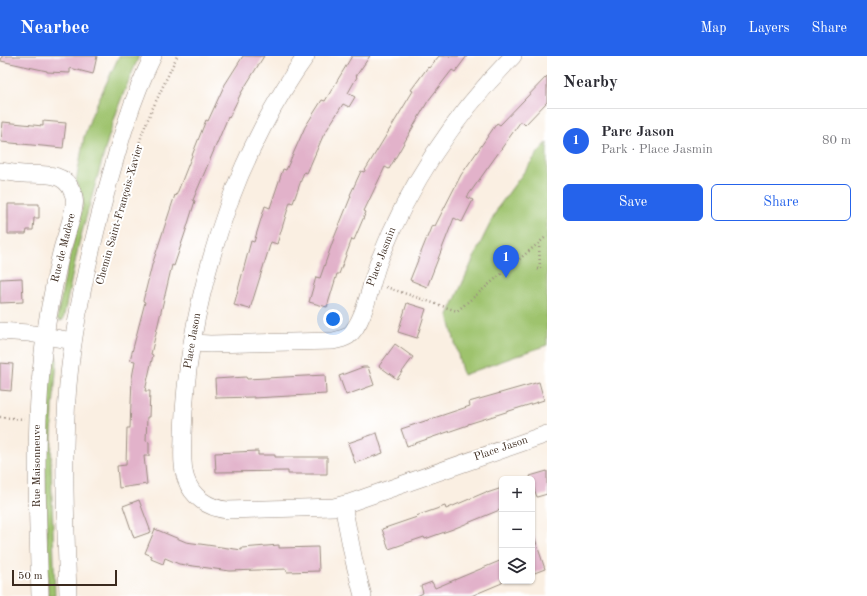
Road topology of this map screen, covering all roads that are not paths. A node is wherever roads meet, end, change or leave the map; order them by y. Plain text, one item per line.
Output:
1 (153, 56) edge
2 (306, 56) edge
3 (513, 56) edge
4 (0, 171) edge
5 (0, 331) edge
6 (45, 336) junction
7 (73, 341) junction
8 (193, 343) junction
9 (547, 434) edge
10 (343, 505) junction
11 (40, 596) edge
12 (68, 596) edge
13 (363, 596) edge

1 - 7 street, Chemin Saint-François-Xavier
2 - 8 street, Place Jason
3 - 8 street, Place Jasmin
4 - 6 street, Rue de Madère
5 - 6 street
6 - 7 street
6 - 11 street, Rue Maisonneuve
7 - 12 street, Chemin Saint-François-Xavier
8 - 10 street, Place Jason
9 - 10 street, Place Jason
10 - 13 street

